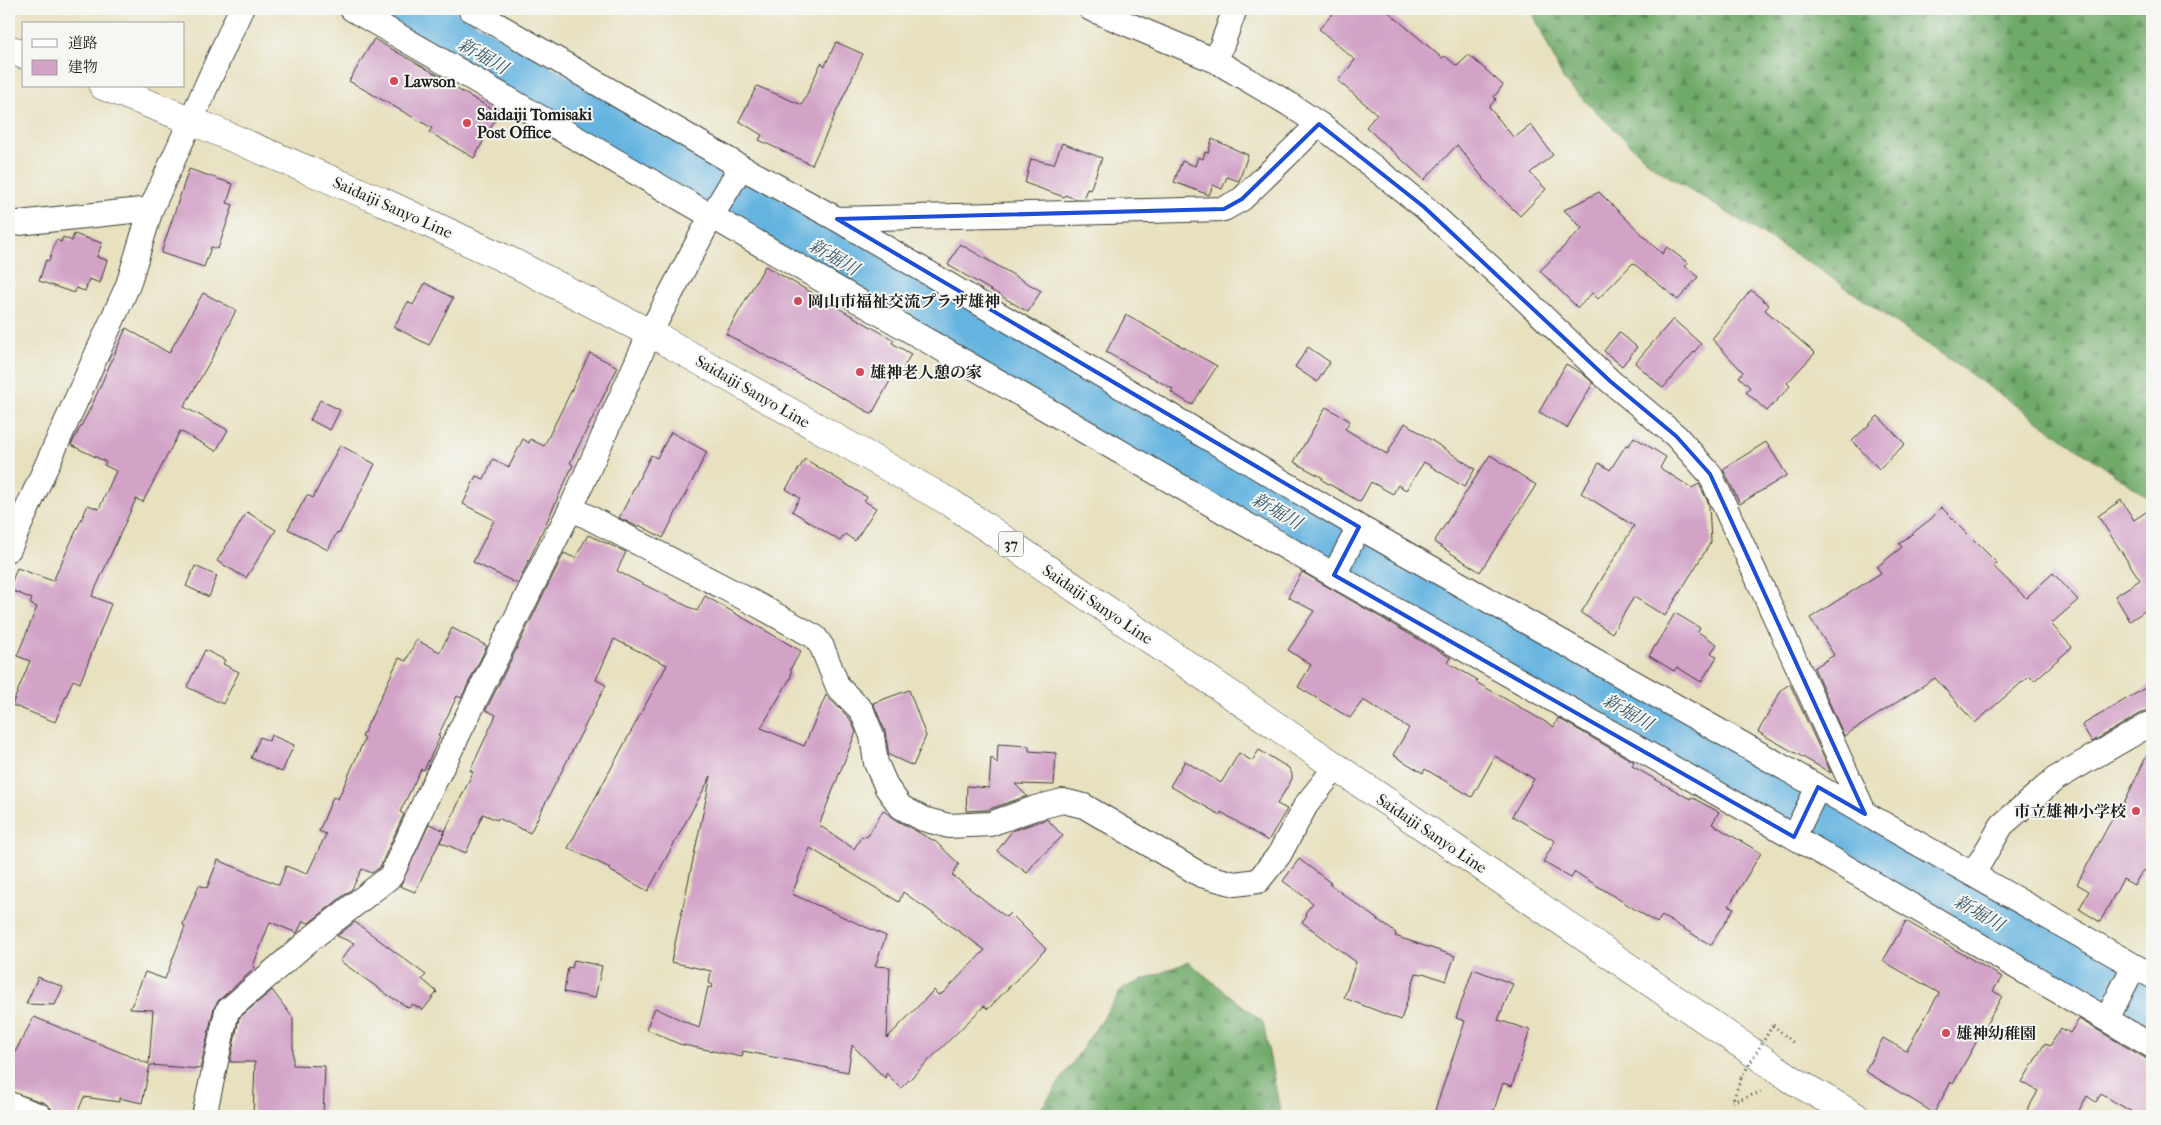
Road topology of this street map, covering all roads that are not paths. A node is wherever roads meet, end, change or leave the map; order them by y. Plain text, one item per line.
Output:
1 (241, 9) edge
2 (352, 9) edge
3 (470, 9) edge
4 (1091, 9) edge
5 (1235, 9) edge
6 (9, 49) edge
7 (22, 54) edge
8 (1216, 61) junction
9 (108, 88) edge
10 (190, 120) junction
11 (1319, 124) junction
12 (738, 171) junction
13 (150, 209) junction
14 (713, 213) junction
15 (837, 219) junction
16 (9, 224) edge
17 (650, 333) junction
18 (571, 508) junction
19 (1356, 533) junction
20 (9, 549) edge
21 (1337, 571) junction
22 (2152, 723) edge
23 (1336, 767) junction
24 (1816, 793) junction
25 (1865, 814) junction
26 (1797, 832) junction
27 (1973, 874) junction
28 (2138, 974) edge
29 (2109, 1014) junction
30 (2152, 1046) edge
31 (9, 1104) edge
32 (40, 1116) edge
33 (204, 1116) edge
34 (1855, 1116) edge

1 - 10 street
2 - 14 street
3 - 12 street
4 - 8 street
5 - 8 street
6 - 7 main road
8 - 11 street
9 - 10 main road, Saidaiji Sanyo Line / 37
10 - 13 street
10 - 17 main road, Saidaiji Sanyo Line / 37
11 - 15 street
11 - 25 street
12 - 14 street
12 - 15 street
13 - 16 street
13 - 20 street
14 - 17 street
14 - 21 street
15 - 19 street
17 - 18 street
17 - 23 main road, Saidaiji Sanyo Line / 37
18 - 23 street
18 - 33 street
19 - 21 street
19 - 24 street
21 - 26 street
22 - 27 street
23 - 34 main road, Saidaiji Sanyo Line / 37
24 - 25 street
24 - 26 street
25 - 27 street
26 - 29 street
27 - 28 street
28 - 29 street
29 - 30 street
31 - 32 street

